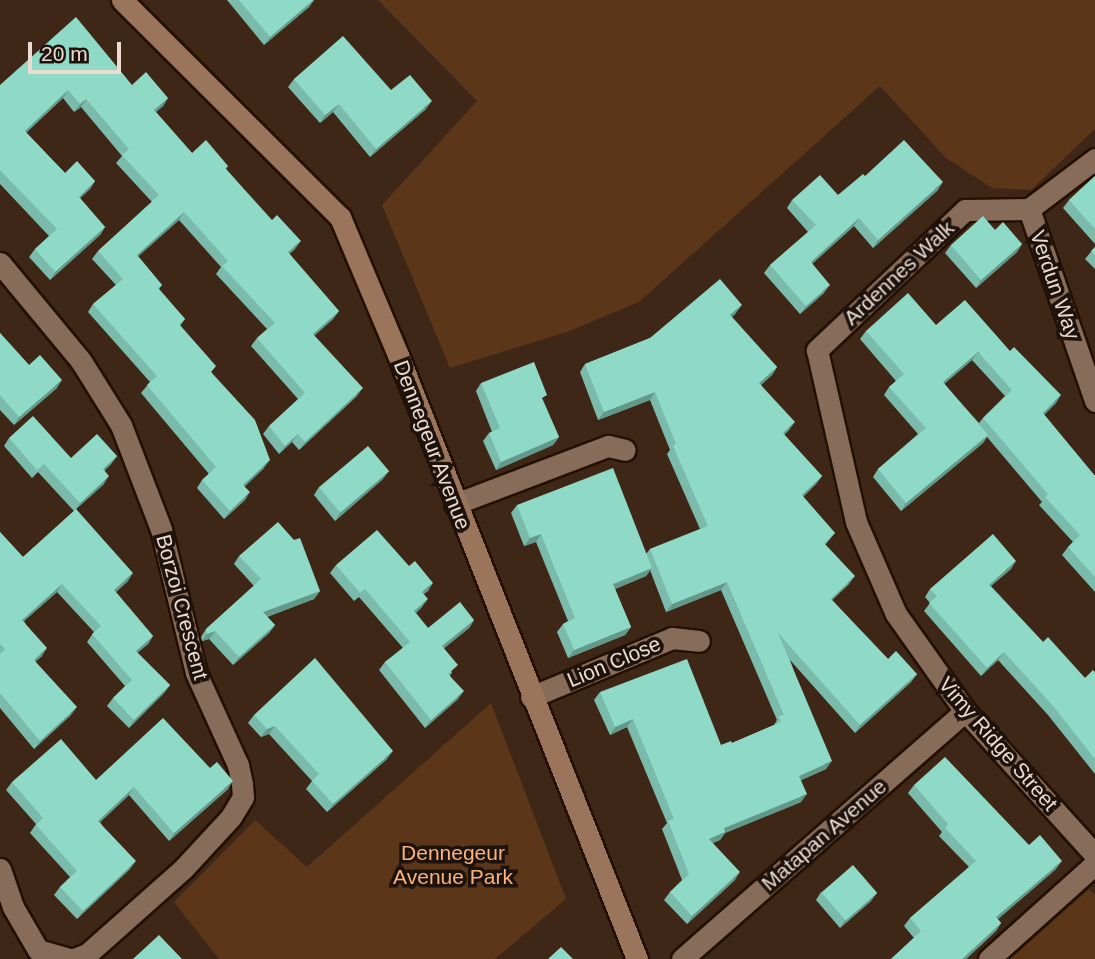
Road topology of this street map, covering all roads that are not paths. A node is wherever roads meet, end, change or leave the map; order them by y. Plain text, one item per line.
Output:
1 (122, 0) edge
2 (1095, 159) edge
3 (1029, 209) junction
4 (0, 263) edge
5 (817, 350) joint
6 (1095, 401) edge
7 (625, 450) dead end
8 (455, 505) junction
9 (699, 641) dead end
10 (531, 697) junction
11 (965, 711) junction
12 (1095, 855) edge
13 (1095, 864) edge
14 (0, 869) edge
15 (72, 959) edge
16 (637, 959) edge
17 (682, 959) edge
18 (989, 959) edge

1 - 8 street, Dennegeur Avenue
2 - 3 street
3 - 5 street, Ardennes Walk
3 - 6 street, Verdun Way
4 - 15 street, Borzoi Crescent
5 - 11 street, Vimy Ridge Street
7 - 8 street
8 - 10 street, Dennegeur Avenue
9 - 10 street, Lion Close
10 - 16 street, Dennegeur Avenue
11 - 12 street, Vimy Ridge Street
11 - 17 street, Matapan Avenue
13 - 18 street
14 - 15 street, Borzoi Crescent

